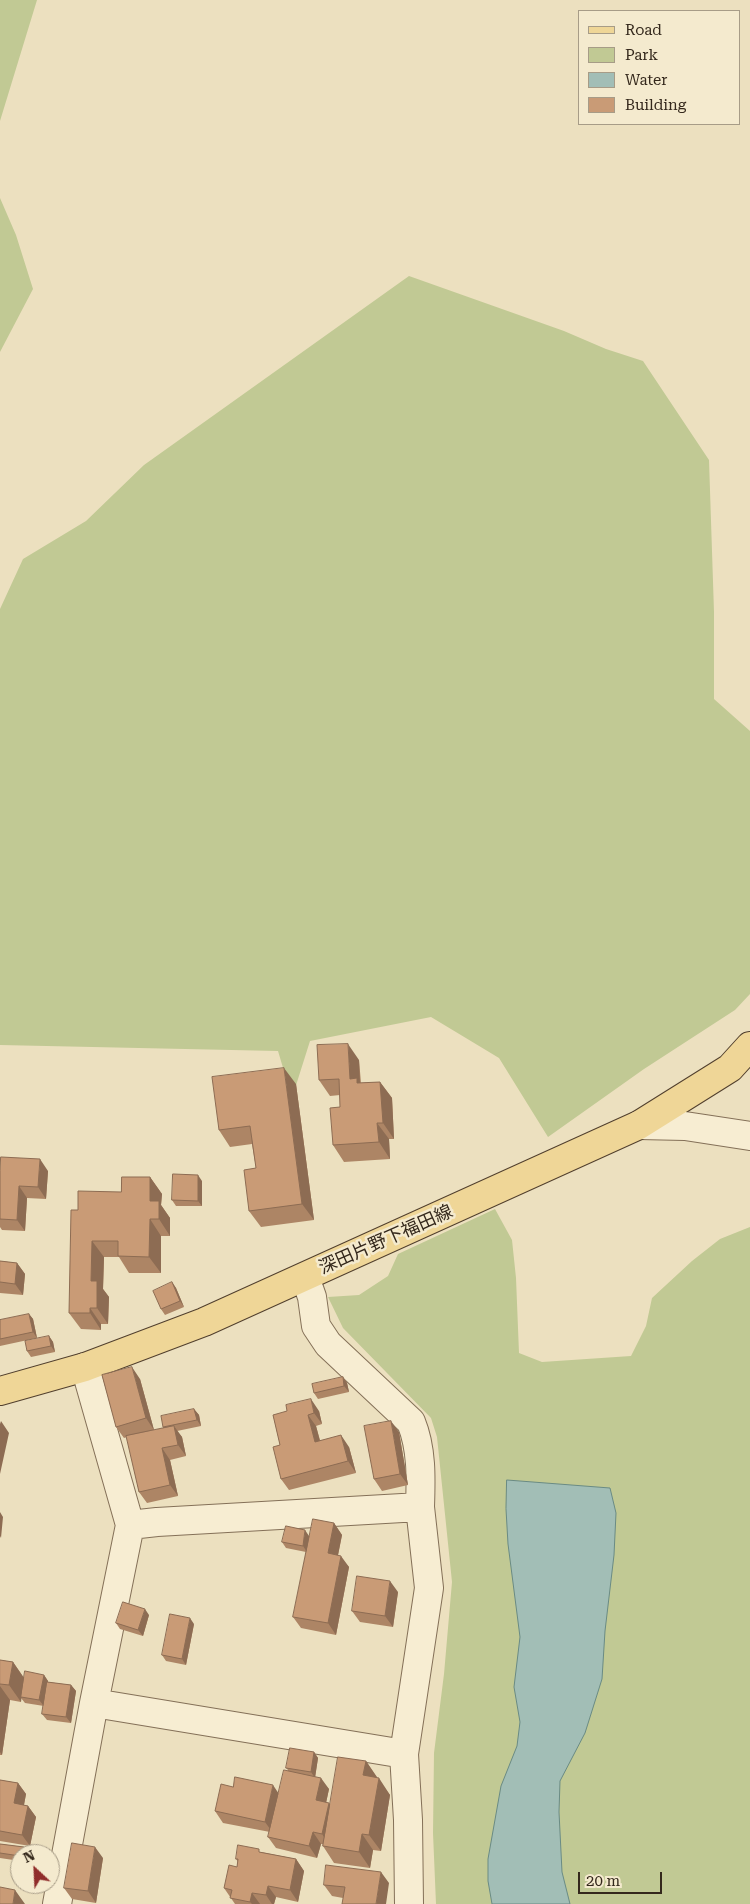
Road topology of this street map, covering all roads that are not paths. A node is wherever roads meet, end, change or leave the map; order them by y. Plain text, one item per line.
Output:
1 (750, 1046) edge
2 (639, 1125) junction
3 (750, 1136) edge
4 (304, 1277) junction
5 (84, 1366) junction
6 (0, 1391) edge
7 (420, 1507) junction
8 (130, 1525) junction
9 (94, 1703) junction
10 (404, 1754) junction
11 (57, 1904) edge
12 (409, 1904) edge

1 - 2 main road, 深田片野下福田線
2 - 3 street
2 - 4 main road, 深田片野下福田線
4 - 5 main road, 深田片野下福田線
4 - 7 street
5 - 6 main road, 深田片野下福田線
5 - 8 street
7 - 8 street
7 - 10 street
8 - 9 street
9 - 10 street
9 - 11 street
10 - 12 street

